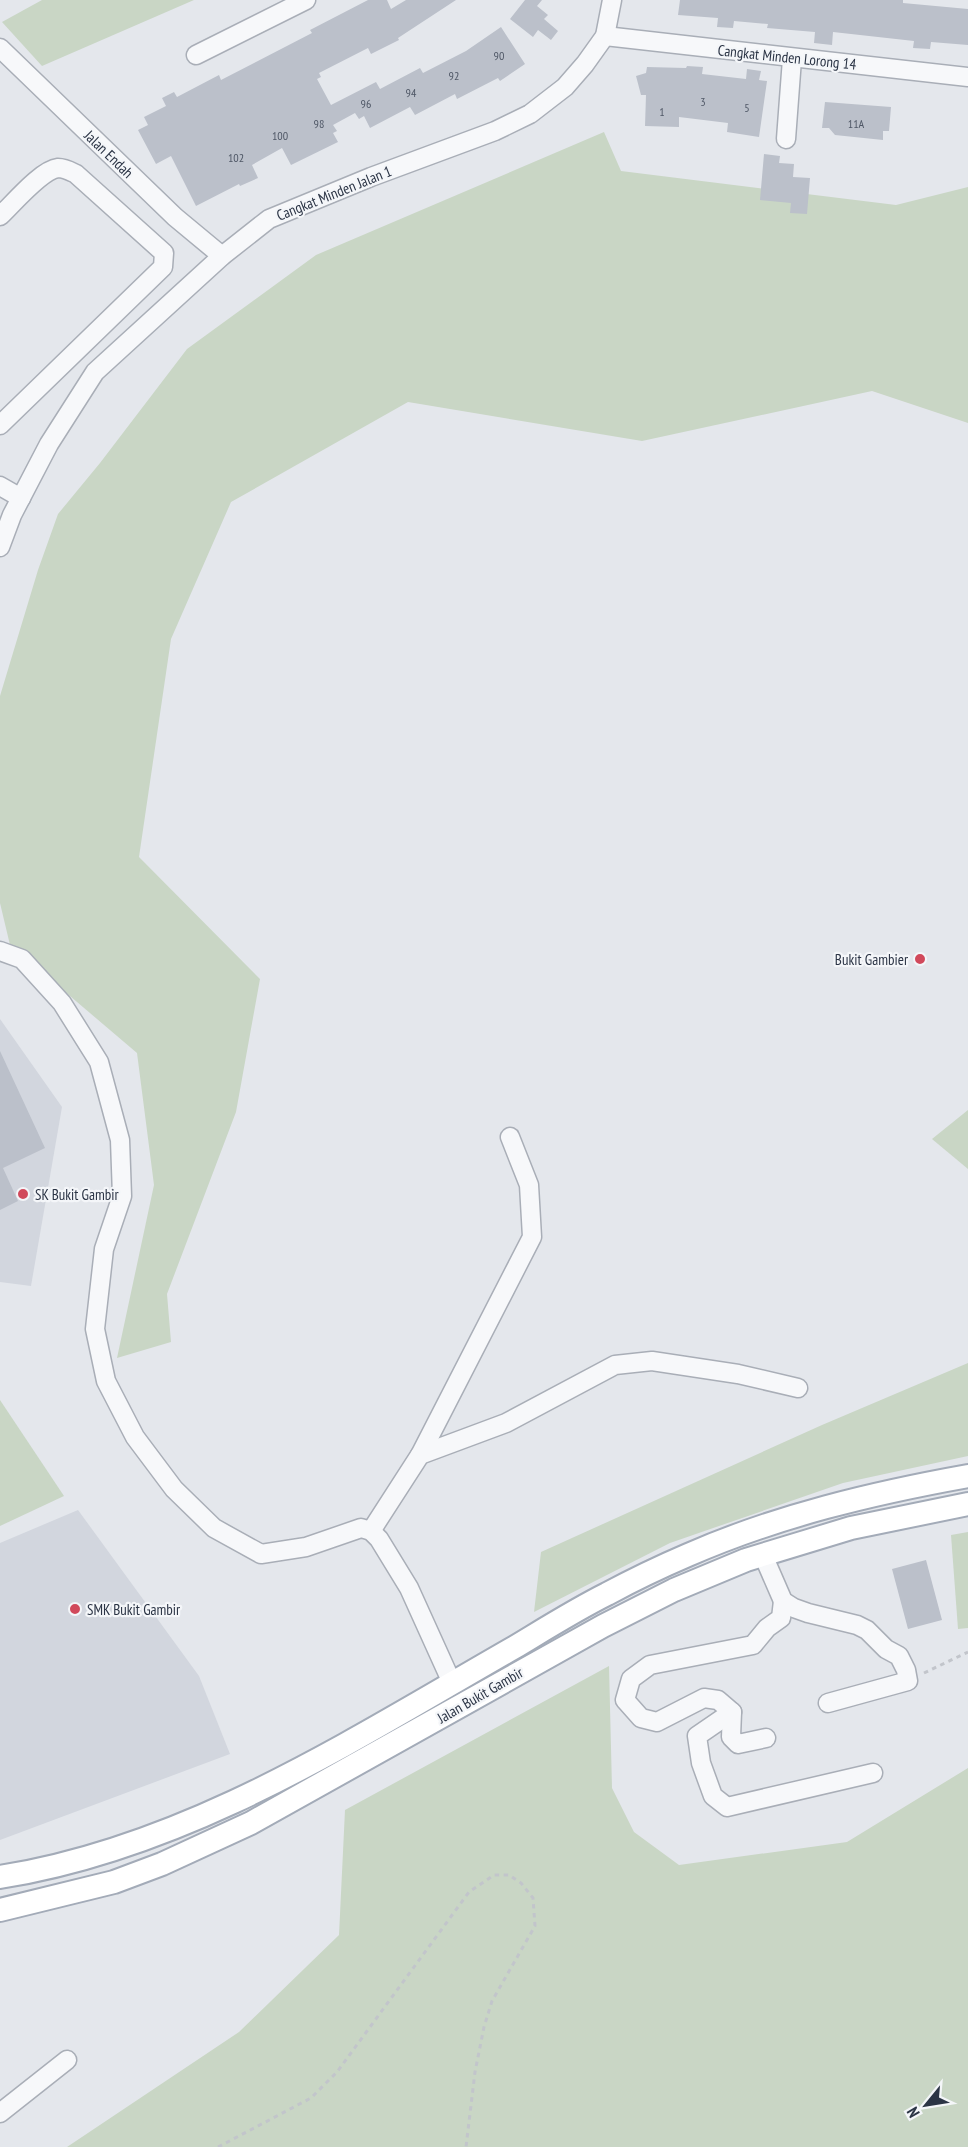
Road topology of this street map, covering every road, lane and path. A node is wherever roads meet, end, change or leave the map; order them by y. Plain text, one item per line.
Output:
1 (306, 0) edge
2 (612, 0) edge
3 (605, 36) junction
4 (196, 55) dead end
5 (3, 58) edge
6 (792, 59) junction
7 (968, 77) edge
8 (786, 139) dead end
9 (0, 216) edge
10 (222, 256) junction
11 (0, 425) edge
12 (0, 486) edge
13 (12, 503) edge
14 (0, 546) edge
15 (0, 951) edge
16 (510, 1137) dead end
17 (798, 1388) dead end
18 (420, 1455) junction
19 (968, 1476) edge
20 (968, 1504) edge
21 (371, 1531) junction
22 (763, 1555) junction
23 (783, 1601) junction
24 (968, 1652) edge
25 (908, 1681) junction
26 (452, 1683) junction
27 (828, 1703) dead end
28 (732, 1712) junction
29 (766, 1738) dead end
30 (873, 1773) dead end
31 (0, 1877) edge
32 (0, 1910) edge
33 (66, 2060) dead end
34 (0, 2113) edge
35 (218, 2147) edge
36 (466, 2147) edge

1 - 4 street
2 - 3 street, Cangkat Minden Jalan 1
3 - 6 street, Cangkat Minden Lorong 14
3 - 10 street, Cangkat Minden Jalan 1
5 - 10 street, Jalan Endah
6 - 7 street, Cangkat Minden Lorong 14
6 - 8 street
9 - 11 street
10 - 13 street, Cangkat Minden Jalan 1
12 - 13 street
13 - 14 street, Cangkat Minden Jalan 1
15 - 21 street
16 - 18 street
17 - 18 street
18 - 21 street
19 - 26 main road, Jalan Bukit Gambir
20 - 22 main road, Jalan Bukit Gambir
21 - 26 street
22 - 23 street
22 - 32 main road, Jalan Bukit Gambir
23 - 25 street
23 - 28 street
24 - 25 path
25 - 27 street
26 - 31 main road, Jalan Bukit Gambir
28 - 29 street
28 - 30 street
33 - 34 street
35 - 36 path

